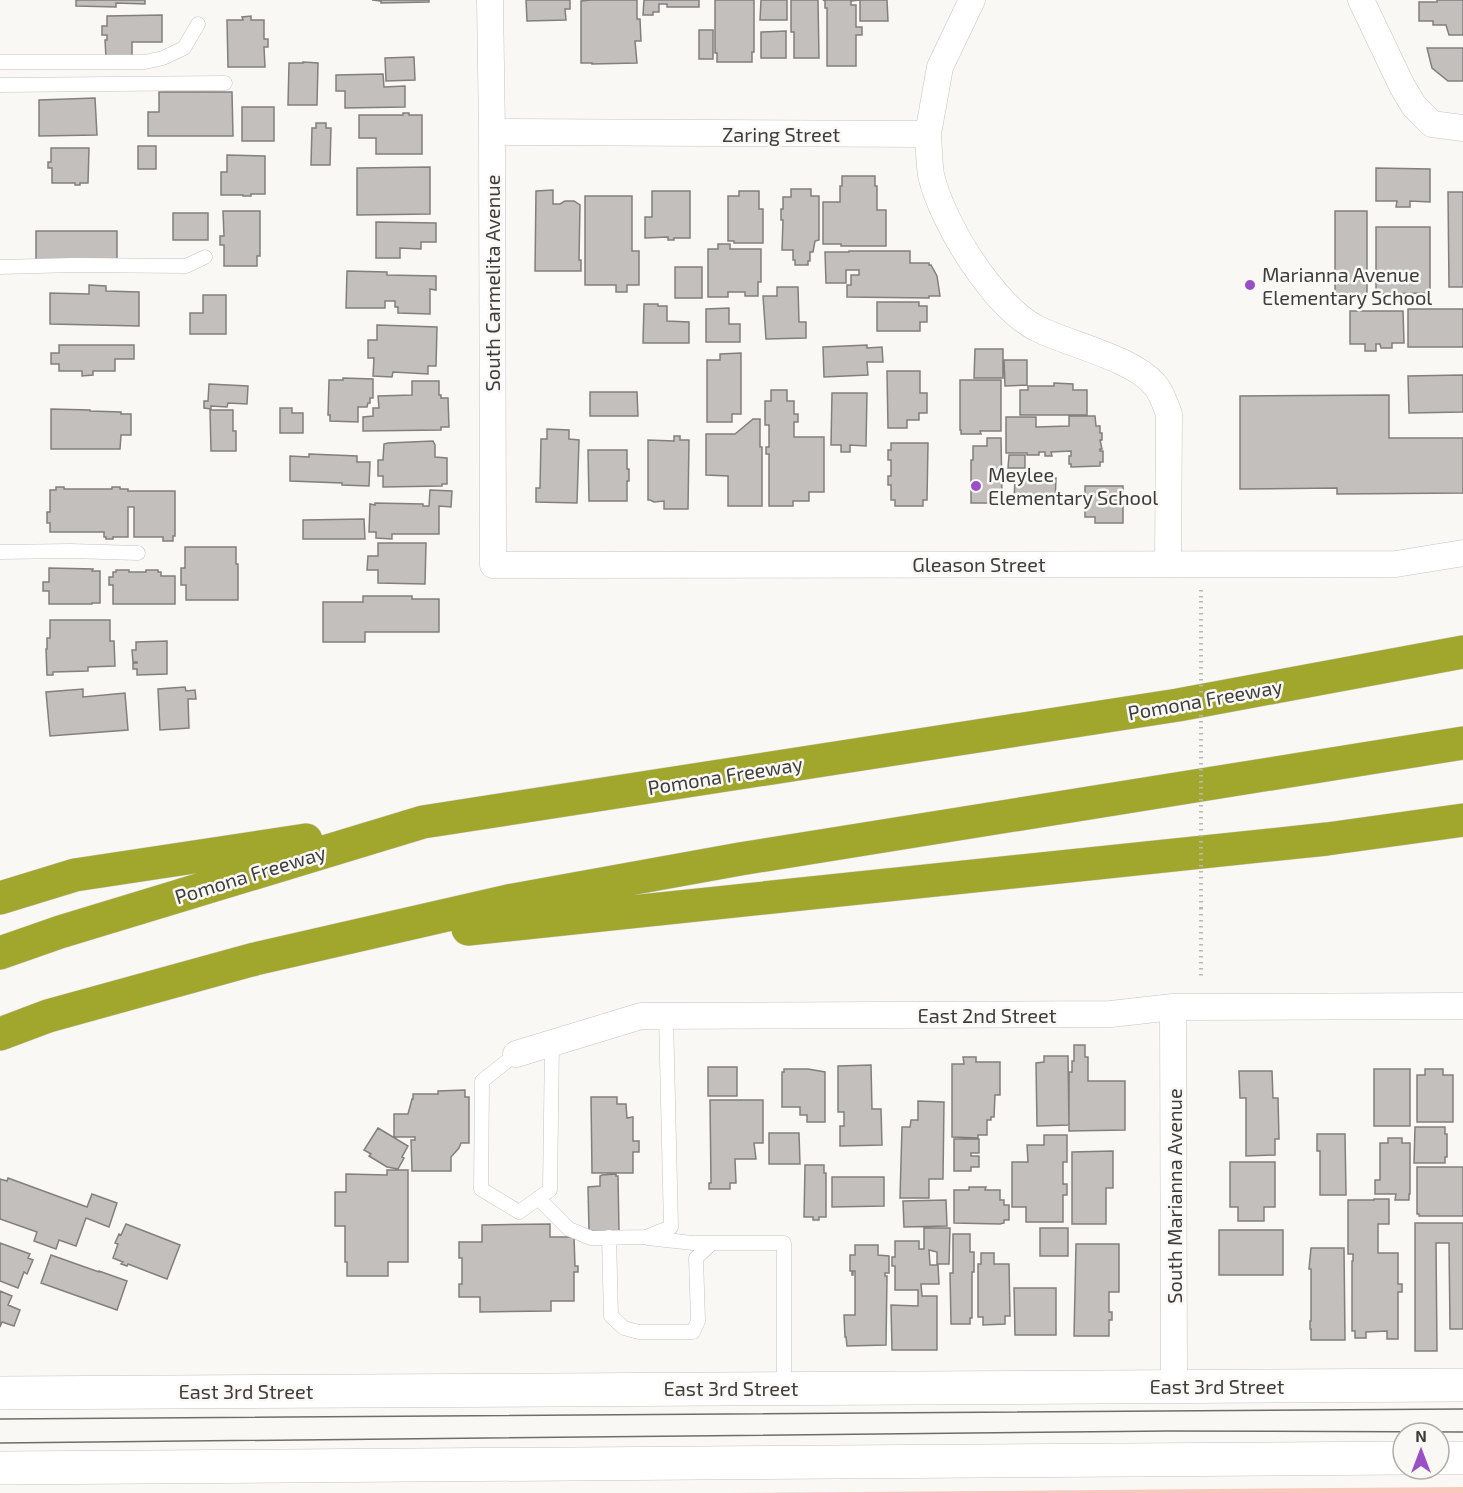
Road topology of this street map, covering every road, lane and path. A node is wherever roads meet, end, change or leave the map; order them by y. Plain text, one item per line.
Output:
1 (490, 0) edge
2 (972, 0) edge
3 (1361, 0) edge
4 (198, 24) dead end
5 (0, 62) edge
6 (225, 83) dead end
7 (0, 85) edge
8 (1463, 128) edge
9 (492, 132) junction
10 (928, 134) junction
11 (206, 257) dead end
12 (0, 267) edge
13 (0, 552) edge
14 (138, 553) dead end
15 (1463, 553) edge
16 (1168, 563) junction
17 (493, 565) joint
18 (1201, 601) dead end
19 (1463, 635) edge
20 (1463, 652) edge
21 (1178, 705) junction
22 (1463, 742) edge
23 (1463, 820) edge
24 (423, 822) junction
25 (0, 898) edge
26 (0, 953) edge
27 (255, 959) junction
28 (1463, 1006) edge
29 (1173, 1007) junction
30 (1201, 1007) junction
31 (666, 1016) junction
32 (0, 1034) edge
33 (552, 1043) junction
34 (516, 1053) joint
35 (538, 1198) junction
36 (609, 1237) junction
37 (646, 1237) junction
38 (712, 1243) junction
39 (1463, 1385) edge
40 (1174, 1386) junction
41 (784, 1388) junction
42 (0, 1393) edge
43 (1391, 1458) edge
44 (0, 1468) edge

1 - 9 street, South Carmelita Avenue
2 - 10 street
3 - 8 street
4 - 5 lane
6 - 7 lane
9 - 10 street, Zaring Street
9 - 17 street, South Carmelita Avenue
10 - 16 street
11 - 12 lane
13 - 14 lane
15 - 16 street, Gleason Street
16 - 17 street, Gleason Street
18 - 30 path, bridge
19 - 21 highway
20 - 21 highway, Pomona Freeway
21 - 24 highway, Pomona Freeway
22 - 27 highway
23 - 27 highway
24 - 25 highway
24 - 26 highway, Pomona Freeway
27 - 32 highway
28 - 30 street, East 2nd Street
29 - 30 street, East 2nd Street
29 - 31 street, East 2nd Street
29 - 40 street, South Marianna Avenue
31 - 33 street, East 2nd Street
31 - 37 lane
33 - 34 street, East 2nd Street
33 - 35 lane
34 - 35 lane
35 - 36 lane
36 - 37 lane
36 - 38 lane
37 - 38 lane
38 - 41 lane
39 - 40 main road, East 3rd Street
40 - 41 main road, East 3rd Street
41 - 42 main road, East 3rd Street
43 - 44 main road

